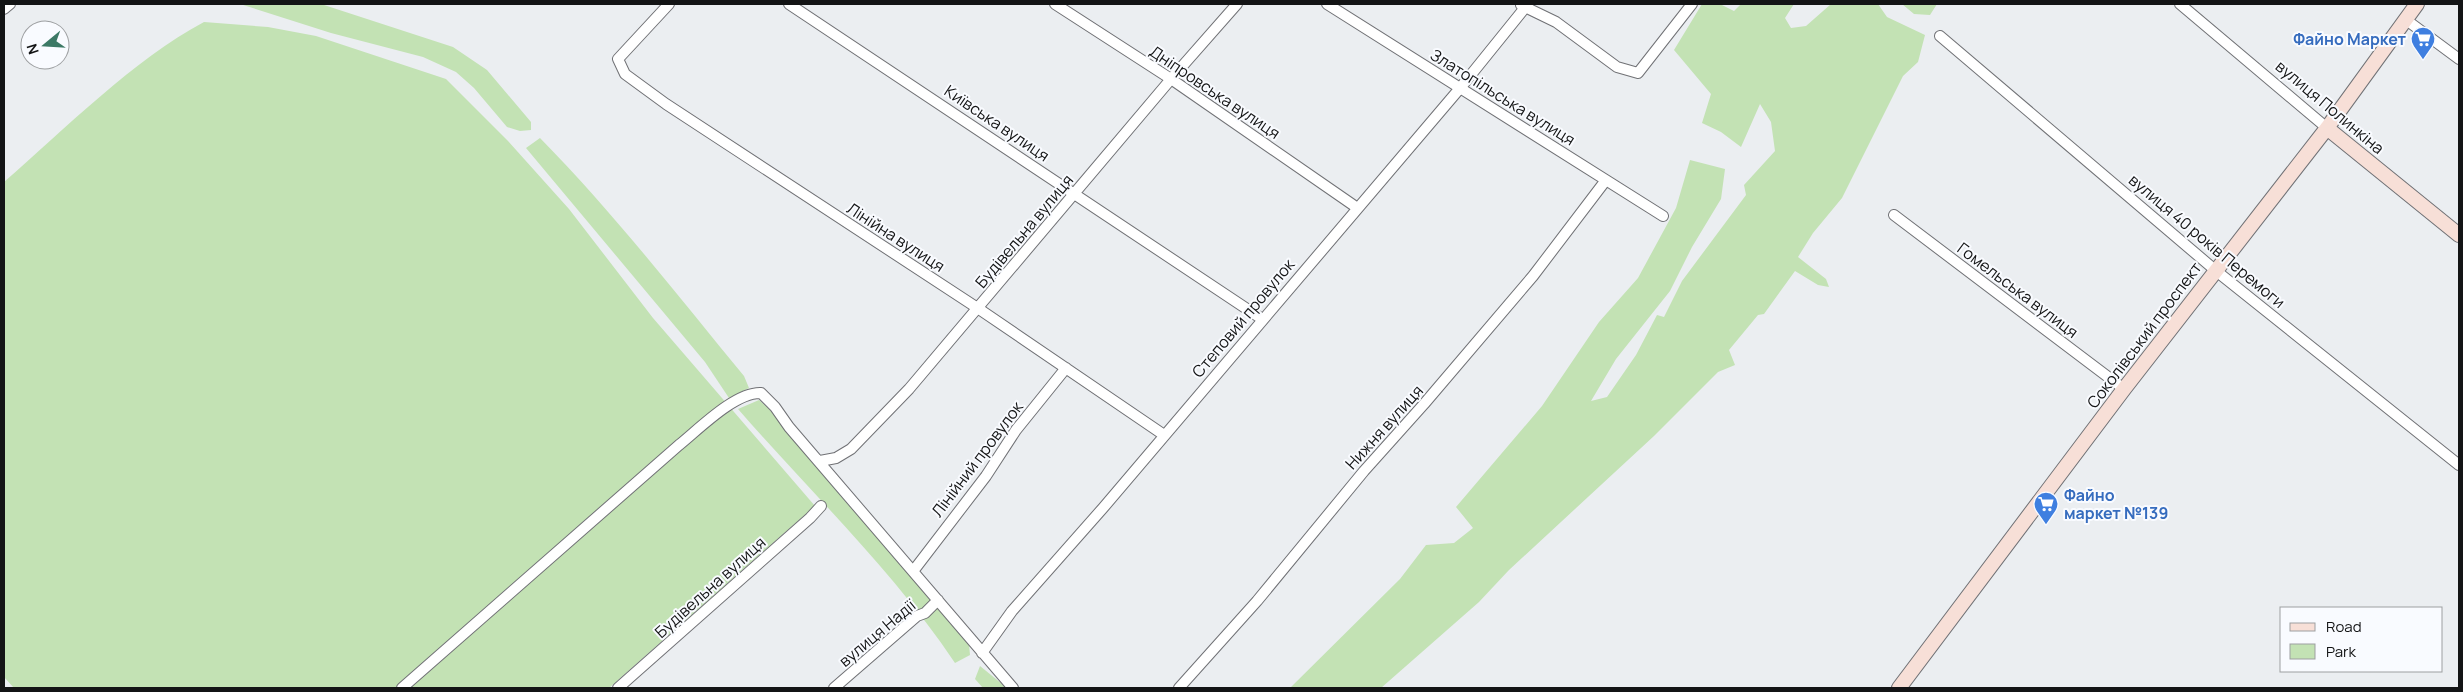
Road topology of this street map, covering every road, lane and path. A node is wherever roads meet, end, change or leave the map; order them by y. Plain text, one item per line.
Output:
1 (10, 4) edge
2 (669, 4) edge
3 (789, 4) edge
4 (1055, 4) edge
5 (1237, 4) edge
6 (1327, 4) edge
7 (1692, 4) edge
8 (2181, 4) edge
9 (2417, 4) edge
10 (1524, 5) edge
11 (4, 9) edge
12 (2406, 19) junction
13 (1940, 36) dead end
14 (2459, 59) edge
15 (1171, 79) junction
16 (1461, 87) junction
17 (2327, 128) junction
18 (1606, 180) junction
19 (1075, 194) junction
20 (1356, 207) junction
21 (1894, 215) dead end
22 (1663, 216) dead end
23 (2459, 235) edge
24 (2215, 270) junction
25 (979, 309) junction
26 (1262, 319) junction
27 (1066, 368) junction
28 (2124, 389) junction
29 (1164, 434) junction
30 (820, 461) junction
31 (2459, 465) edge
32 (821, 506) dead end
33 (914, 570) junction
34 (938, 600) junction
35 (982, 653) junction
36 (402, 688) edge
37 (618, 688) edge
38 (834, 688) edge
39 (1013, 688) edge
40 (1179, 688) edge
41 (1899, 688) edge

1 - 11 street
2 - 25 street, Лінійна вулиця
3 - 19 street, Київська вулиця
4 - 15 street, Дніпровська вулиця
5 - 15 street, Будівельна вулиця
6 - 16 street, Златопільська вулиця
7 - 10 street
8 - 17 street, вулиця Полинкіна
9 - 12 street, Соколівський проспект
10 - 16 street, Степовий провулок
12 - 14 street
12 - 17 street, Соколівський проспект
13 - 24 street, вулиця 40 років Перемоги
15 - 19 street, Будівельна вулиця
15 - 20 street, Дніпровська вулиця
16 - 18 street, Златопільська вулиця
16 - 20 street, Степовий провулок
17 - 23 street, вулиця Полинкіна
17 - 24 street, Соколівський проспект
18 - 22 street, Златопільська вулиця
18 - 40 street, Нижня вулиця
19 - 25 street, Будівельна вулиця
19 - 26 street, Київська вулиця
20 - 26 street, Степовий провулок
21 - 28 street, Гомельська вулиця
24 - 28 street, Соколівський проспект
24 - 31 street, вулиця 40 років Перемоги
25 - 27 street, Лінійна вулиця
25 - 30 street, Будівельна вулиця
26 - 29 street, Степовий провулок
27 - 29 street, Лінійна вулиця
27 - 33 street, Лінійний провулок
28 - 41 street, Соколівський проспект
29 - 35 street, Степовий провулок
30 - 33 street
30 - 36 street
32 - 37 street, Будівельна вулиця
33 - 34 street
34 - 35 street
34 - 38 street, вулиця Надії
35 - 39 street

